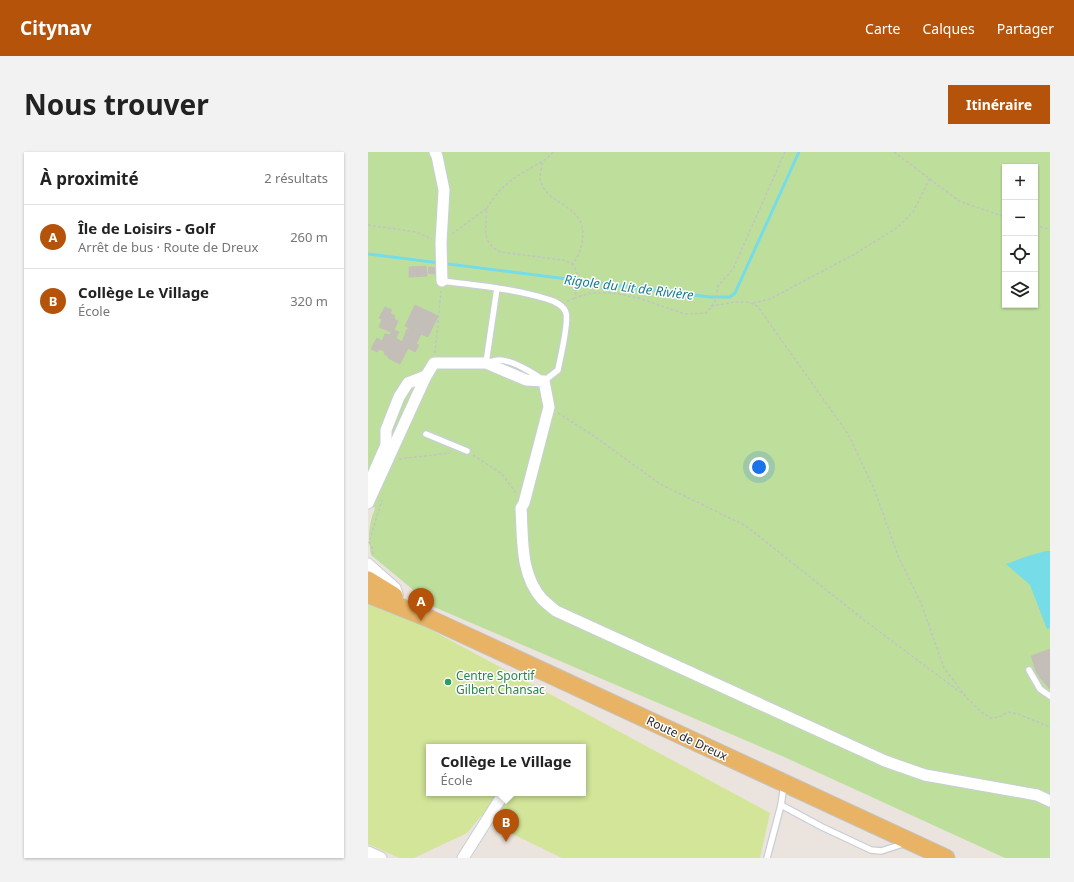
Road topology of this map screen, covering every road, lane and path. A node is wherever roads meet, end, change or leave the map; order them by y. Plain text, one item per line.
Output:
1 (435, 152) edge
2 (553, 152) edge
3 (785, 152) edge
4 (894, 152) edge
5 (543, 162) junction
6 (930, 178) junction
7 (487, 208) junction
8 (1002, 216) edge
9 (368, 225) edge
10 (1038, 227) edge
11 (1050, 229) edge
12 (441, 243) junction
13 (572, 264) junction
14 (442, 281) junction
15 (496, 288) junction
16 (753, 303) junction
17 (711, 306) junction
18 (434, 363) junction
19 (486, 363) junction
20 (426, 376) junction
21 (544, 381) junction
22 (549, 407) junction
23 (426, 434) dead end
24 (467, 451) junction
25 (399, 459) dead end
26 (368, 486) edge
27 (383, 495) dead end
28 (368, 503) edge
29 (521, 508) junction
30 (373, 554) dead end
31 (368, 564) edge
32 (368, 580) edge
33 (368, 594) edge
34 (398, 598) junction
35 (428, 618) junction
36 (1029, 670) dead end
37 (1050, 696) edge
38 (967, 698) junction
39 (1050, 727) edge
40 (784, 783) junction
41 (502, 796) edge
42 (1050, 801) edge
43 (781, 805) junction
44 (910, 841) junction
45 (368, 852) edge
46 (381, 858) edge
47 (463, 858) edge
48 (766, 858) edge
49 (946, 858) edge

1 - 12 street
2 - 5 path
3 - 17 path
4 - 6 path
5 - 7 path
5 - 13 path
6 - 8 path
6 - 16 path
7 - 12 path
7 - 13 path
9 - 12 path
10 - 11 path
12 - 14 street
13 - 17 path
14 - 15 lane
14 - 18 path
15 - 19 lane
15 - 21 lane
16 - 17 path
16 - 38 path
18 - 19 street
18 - 20 street
19 - 21 street
20 - 26 street
20 - 28 street
21 - 22 street
22 - 29 street
22 - 38 path
23 - 24 lane
24 - 25 path
24 - 29 path
27 - 30 path
29 - 42 street
31 - 34 street
32 - 34 main road, Route de Dreux
33 - 35 main road, Route de Dreux
34 - 35 main road, Route de Dreux
35 - 40 main road, Route de Dreux
36 - 37 lane
38 - 39 path
40 - 43 lane
40 - 44 main road, Route de Dreux
41 - 47 street
43 - 44 lane
43 - 48 lane
44 - 49 main road, Route de Dreux
45 - 46 street

